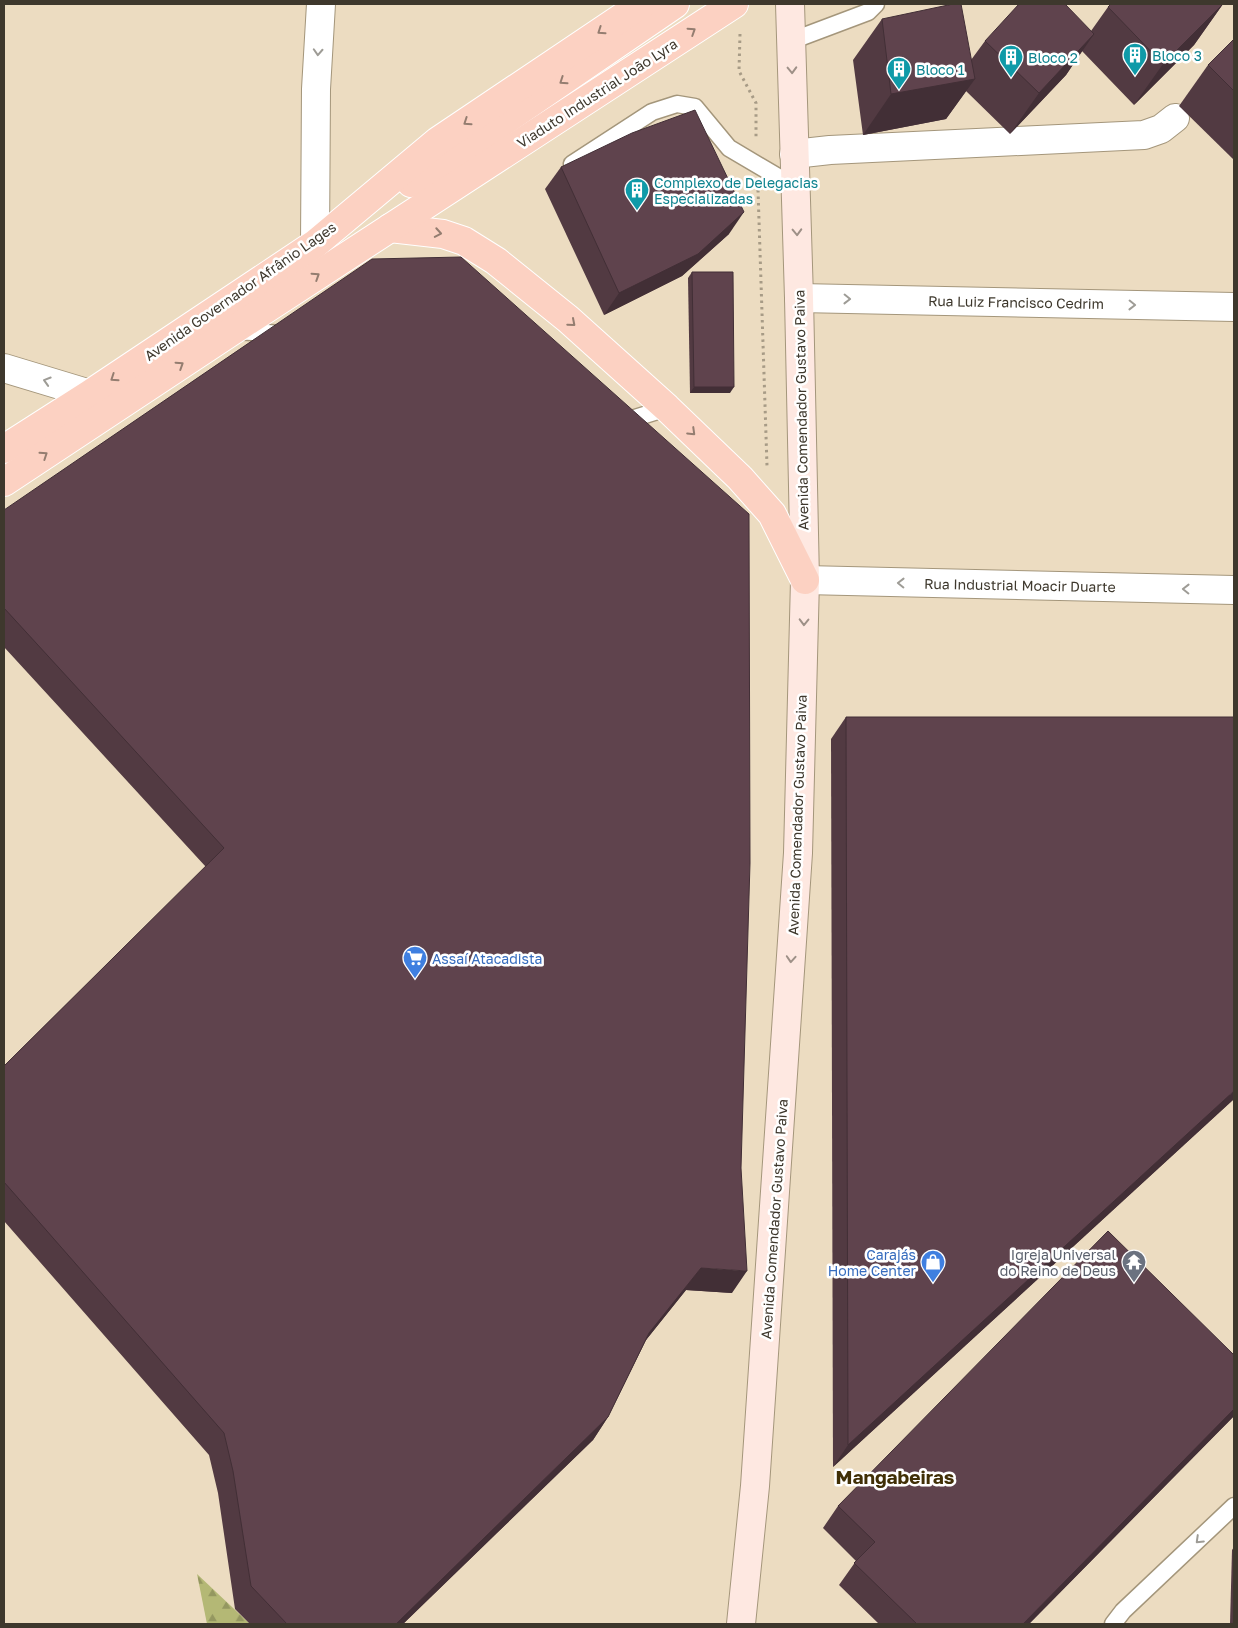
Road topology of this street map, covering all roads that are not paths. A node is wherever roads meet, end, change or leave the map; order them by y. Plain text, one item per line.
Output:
1 (321, 4) edge
2 (642, 4) edge
3 (675, 4) edge
4 (734, 4) edge
5 (790, 4) edge
6 (876, 4) edge
7 (791, 41) junction
8 (1175, 118) dead end
9 (794, 154) junction
10 (455, 170) junction
11 (563, 171) edge
12 (796, 187) junction
13 (390, 228) junction
14 (315, 244) junction
15 (799, 298) junction
16 (1234, 307) edge
17 (232, 331) junction
18 (298, 335) edge
19 (4, 368) edge
20 (90, 394) junction
21 (667, 408) junction
22 (606, 426) edge
23 (4, 449) edge
24 (4, 482) edge
25 (805, 580) junction
26 (1234, 590) edge
27 (1234, 1506) edge
28 (741, 1624) edge
29 (1113, 1624) edge

1 -> 14 street
2 -> 14 main road, Avenida Governador Afrânio Lages
3 -> 10 main road
10 -> 4 main road, Viaduto Industrial João Lyra
5 - 7 main road, Avenida Comendador Gustavo Paiva
6 - 7 lane
7 -> 9 main road, Avenida Comendador Gustavo Paiva
8 - 9 street
9 - 12 main road, Avenida Comendador Gustavo Paiva
10 - 13 main road, Avenida Governador Afrânio Lages
10 - 14 main road
11 - 12 lane
12 -> 15 main road, Avenida Comendador Gustavo Paiva
17 -> 13 main road, Avenida Governador Afrânio Lages
13 -> 21 main road
14 -> 20 main road, Avenida Governador Afrânio Lages
15 -> 16 street, Rua Luiz Francisco Cedrim
15 - 25 main road, Avenida Comendador Gustavo Paiva
17 - 18 lane
24 -> 17 main road, Avenida Governador Afrânio Lages
20 -> 19 street
20 - 23 main road, Avenida Governador Afrânio Lages
21 - 22 lane
21 -> 25 main road
26 -> 25 street, Rua Industrial Moacir Duarte
25 -> 28 main road, Avenida Comendador Gustavo Paiva
27 -> 29 lane

